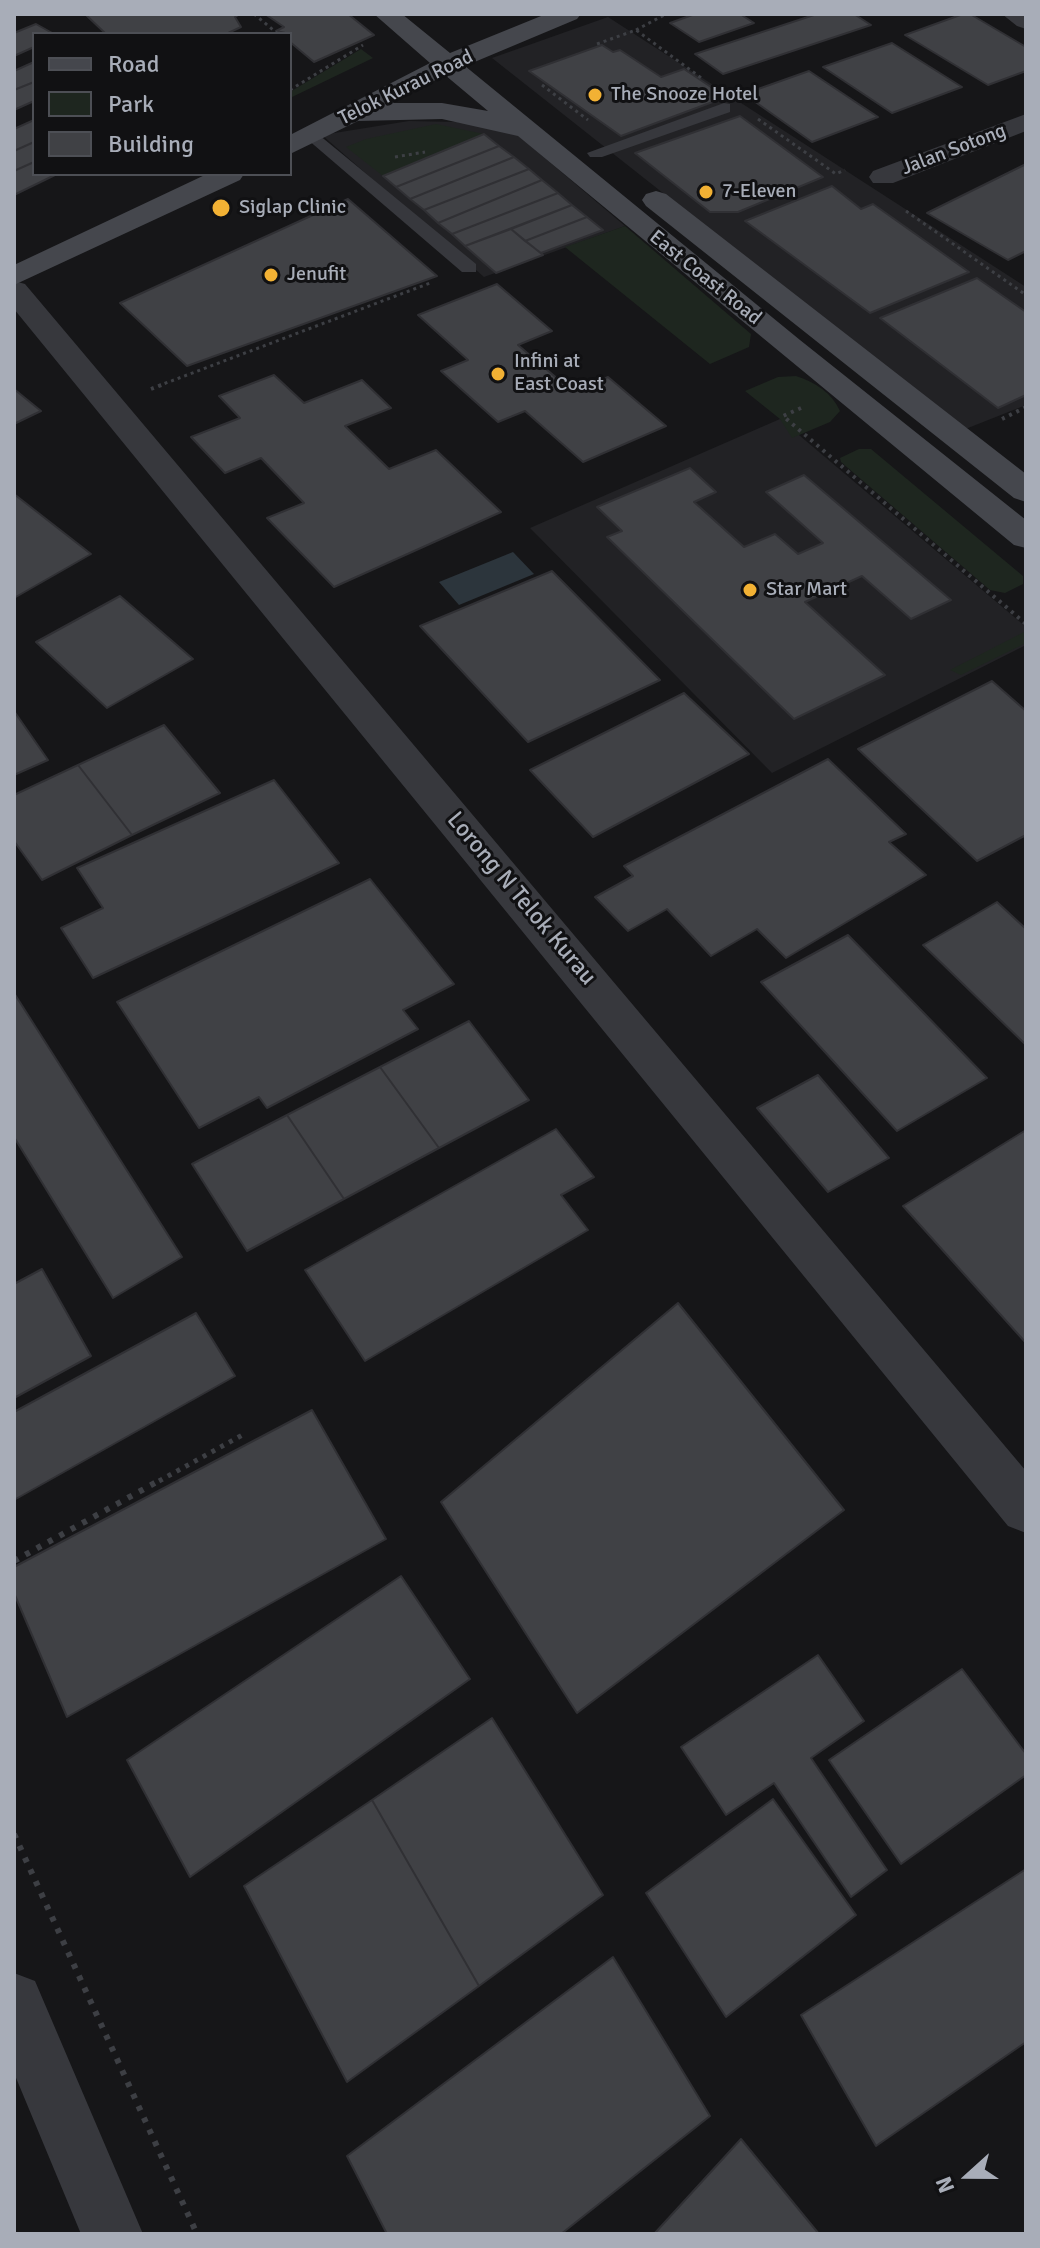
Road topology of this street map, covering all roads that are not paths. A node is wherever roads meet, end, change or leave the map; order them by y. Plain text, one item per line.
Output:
1 (387, 14) edge
2 (422, 14) edge
3 (514, 14) edge
4 (568, 14) edge
5 (1015, 14) edge
6 (1026, 21) edge
7 (450, 51) junction
8 (342, 90) dead end
9 (724, 108) dead end
10 (343, 119) junction
11 (1026, 122) edge
12 (298, 134) edge
13 (539, 140) junction
14 (596, 153) junction
15 (174, 176) edge
16 (226, 176) edge
17 (883, 177) dead end
18 (14, 261) edge
19 (469, 268) road end
20 (14, 276) edge
21 (14, 290) edge
22 (1026, 491) edge
23 (1026, 537) edge
24 (1026, 1509) edge
25 (14, 2002) edge
26 (112, 2234) edge

1 - 7 main road, East Coast Road
2 - 7 main road, East Coast Road
3 - 7 main road, Telok Kurau Road
4 - 7 main road, Telok Kurau Road
5 - 6 street
7 - 8 main road, Telok Kurau Road
7 - 10 main road, Telok Kurau Road
7 - 13 main road, East Coast Road
7 - 14 main road, East Coast Road
9 - 14 lane
10 - 12 main road, Telok Kurau Road
10 - 13 main road
11 - 17 street, Jalan Sotong
12 - 19 lane
13 - 23 main road, East Coast Road
14 - 22 main road, East Coast Road
15 - 18 main road
16 - 20 main road
21 - 24 street, Lorong N Telok Kurau
25 - 26 street

